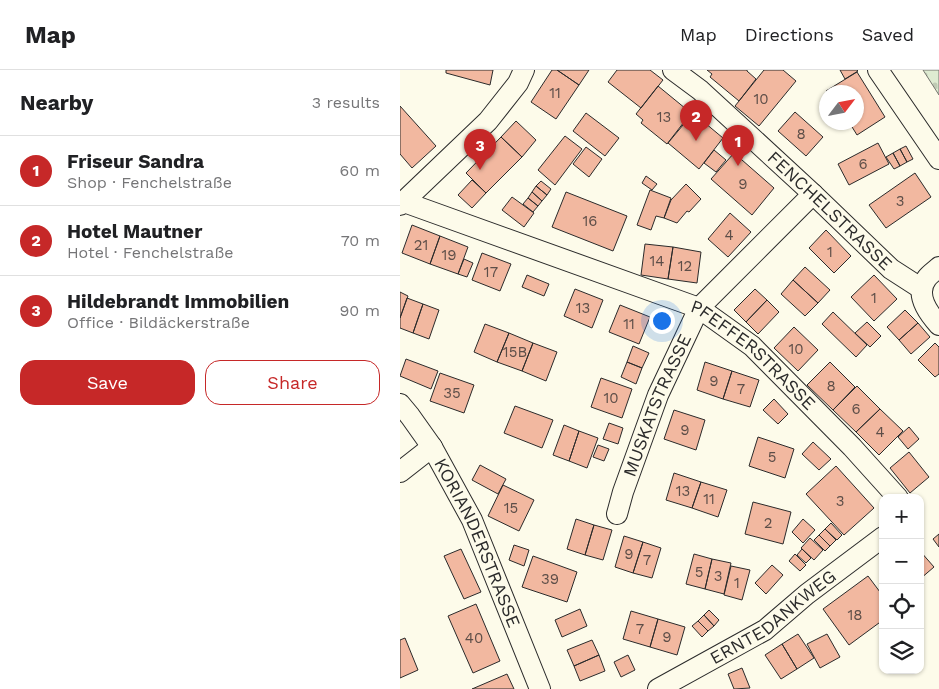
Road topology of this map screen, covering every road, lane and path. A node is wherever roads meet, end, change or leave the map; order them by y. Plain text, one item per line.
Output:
1 (524, 70) edge
2 (673, 70) edge
3 (878, 70) edge
4 (939, 159) edge
5 (813, 194) junction
6 (402, 204) edge
7 (939, 267) edge
8 (922, 289) junction
9 (699, 308) junction
10 (939, 325) edge
11 (400, 404) edge
12 (432, 447) junction
13 (400, 472) edge
14 (894, 494) edge
15 (617, 514) dead end
16 (882, 539) edge
17 (540, 689) edge
18 (658, 689) edge

1 - 6 street
2 - 5 street, FENCHELSTRASSE
3 - 4 street
5 - 8 street, FENCHELSTRASSE
5 - 9 street, MUSKATSTRASSE
6 - 9 street, PFEFFERSTRASSE
7 - 8 street
8 - 10 street
9 - 14 street, PFEFFERSTRASSE
9 - 15 street, MUSKATSTRASSE
11 - 12 street, KORIANDERSTRASSE
12 - 13 street
12 - 17 street, KORIANDERSTRASSE
16 - 18 street, ERNTEDANKWEG

